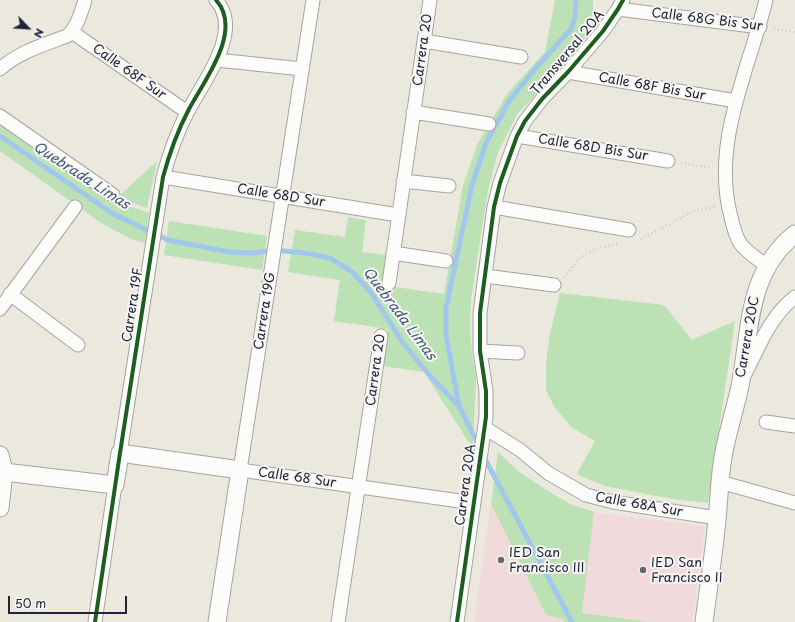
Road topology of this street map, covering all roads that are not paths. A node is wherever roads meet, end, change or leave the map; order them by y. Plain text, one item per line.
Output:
1 (85, 0) edge
2 (313, 0) edge
3 (430, 0) edge
4 (766, 0) edge
5 (218, 2) edge
6 (620, 4) edge
7 (760, 27) junction
8 (72, 32) junction
9 (424, 41) junction
10 (522, 57) dead end
11 (217, 60) junction
12 (0, 69) edge
13 (302, 69) junction
14 (568, 72) junction
15 (736, 101) junction
16 (187, 112) junction
17 (414, 112) junction
18 (0, 116) edge
19 (489, 124) dead end
20 (517, 136) junction
21 (668, 160) road end
22 (163, 177) junction
23 (404, 181) junction
24 (449, 186) dead end
25 (113, 195) road end
26 (282, 196) junction
27 (75, 207) dead end
28 (494, 208) junction
29 (398, 215) junction
30 (629, 230) dead end
31 (795, 234) edge
32 (393, 253) junction
33 (446, 261) dead end
34 (767, 266) junction
35 (485, 276) junction
36 (388, 283) road end
37 (554, 285) dead end
38 (10, 294) junction
39 (795, 297) edge
40 (0, 309) edge
41 (381, 336) road end
42 (78, 345) dead end
43 (480, 351) junction
44 (518, 353) dead end
45 (740, 385) junction
46 (766, 422) dead end
47 (795, 426) edge
48 (485, 428) junction
49 (120, 452) junction
50 (0, 455) edge
51 (240, 470) junction
52 (4, 472) junction
53 (720, 482) junction
54 (115, 485) junction
55 (359, 487) junction
56 (474, 503) junction
57 (795, 503) edge
58 (0, 508) edge
59 (717, 518) junction
60 (95, 622) edge
61 (217, 622) edge
62 (338, 622) edge
63 (457, 622) edge
64 (704, 622) edge

1 - 8 street
2 - 13 street, Carrera 19G
3 - 9 street, Carrera 20
4 - 7 street
5 - 11 street, Carrera 19F
6 - 7 street, Calle 68G Bis Sur
6 - 14 street, Transversal 20A
7 - 15 street
8 - 12 street
8 - 16 street, Calle 68F Sur
9 - 10 street
9 - 17 street, Carrera 20
11 - 13 street
11 - 16 street, Carrera 19F
13 - 26 street, Carrera 19G
14 - 15 street, Calle 68F Bis Sur
14 - 20 street, Transversal 20A
15 - 34 street
16 - 22 street, Carrera 19F
17 - 19 street
17 - 23 street, Carrera 20
18 - 25 street
20 - 21 street, Calle 68D Bis Sur
20 - 28 street, Transversal 20A
22 - 26 street, Calle 68D Sur
22 - 49 street, Carrera 19F
23 - 24 street
23 - 29 street, Carrera 20
26 - 29 street, Calle 68D Sur
26 - 51 street, Carrera 19G
27 - 38 street
28 - 30 street
28 - 35 street, Transversal 20A
29 - 32 street, Carrera 20
31 - 34 street, Carrera 20C
32 - 33 street
32 - 36 street, Carrera 20
34 - 45 street, Carrera 20C
35 - 37 street
35 - 43 street, Transversal 20A
38 - 40 street
38 - 42 street
39 - 45 street
41 - 55 street, Carrera 20
43 - 44 street
43 - 48 street, Carrera 20A
45 - 53 street, Carrera 20C
46 - 47 street
48 - 56 street, Carrera 20A
48 - 59 street, Calle 68A Sur
49 - 51 street, Calle 68 Sur
49 - 54 street, Carrera 19F
50 - 52 street
51 - 55 street, Calle 68 Sur
51 - 61 street, Carrera 19G
52 - 54 street
52 - 58 street
53 - 57 street
53 - 59 street, Carrera 20C
54 - 60 street, Carrera 19F
55 - 56 street, Calle 68 Sur
55 - 62 street, Carrera 20
56 - 63 street, Carrera 20A
59 - 64 street, Carrera 20C

